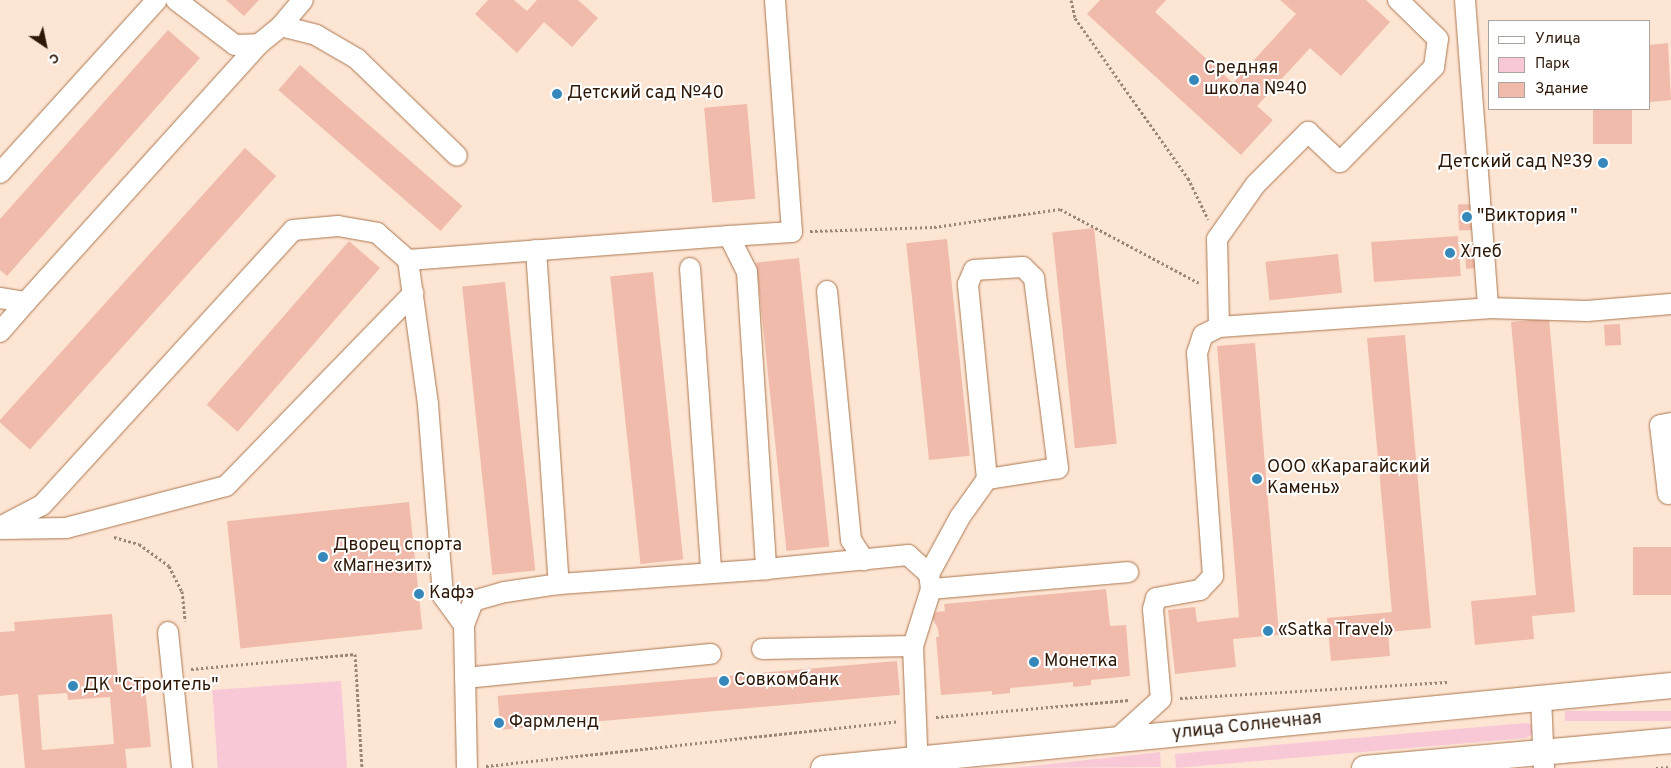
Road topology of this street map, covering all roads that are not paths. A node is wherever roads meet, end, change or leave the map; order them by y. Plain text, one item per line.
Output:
1 (157, 0) edge
2 (176, 0) edge
3 (303, 0) edge
4 (774, 0) edge
5 (1398, 0) edge
6 (1465, 0) edge
7 (281, 26) junction
8 (259, 44) junction
9 (457, 156) dead end
10 (0, 174) edge
11 (729, 236) junction
12 (536, 250) junction
13 (408, 260) junction
14 (690, 268) dead end
15 (827, 291) dead end
16 (414, 294) junction
17 (0, 298) edge
18 (26, 302) junction
19 (1671, 304) edge
20 (1488, 308) junction
21 (1219, 327) junction
22 (0, 332) edge
23 (1671, 423) edge
24 (987, 479) junction
25 (1668, 494) dead end
26 (0, 528) edge
27 (864, 560) junction
28 (766, 569) junction
29 (711, 570) junction
30 (1128, 572) dead end
31 (930, 581) junction
32 (559, 584) junction
33 (464, 626) junction
34 (177, 631) road end
35 (913, 646) junction
36 (762, 649) dead end
37 (711, 654) dead end
38 (465, 678) junction
39 (1671, 685) edge
40 (1541, 698) junction
41 (1117, 739) junction
42 (1671, 740) edge
43 (1545, 760) edge
44 (918, 763) edge
45 (182, 768) edge
46 (467, 768) edge
47 (823, 768) edge
48 (1364, 768) edge

1 - 10 street
2 - 8 street
3 - 7 street
4 - 11 street
5 - 21 street
6 - 20 street
7 - 8 street
7 - 9 street
8 - 18 street
11 - 12 street
11 - 28 street
12 - 13 street
12 - 32 street
13 - 16 street
13 - 26 street
14 - 29 street
15 - 27 street
16 - 26 street
16 - 33 street
17 - 18 street
18 - 22 street
19 - 20 street
20 - 21 street
21 - 41 street
23 - 25 street
24 - 24 street
24 - 31 street
27 - 28 street
27 - 31 street
28 - 29 street
29 - 32 street
30 - 31 street
31 - 35 street
32 - 33 street
33 - 38 street
34 - 45 street
35 - 36 street
35 - 44 street
37 - 38 street
38 - 46 street
39 - 40 main road, улица Солнечная
40 - 41 main road, улица Солнечная
40 - 43 street
41 - 44 main road, улица Солнечная
42 - 43 main road
43 - 48 main road
44 - 47 main road, улица Солнечная

